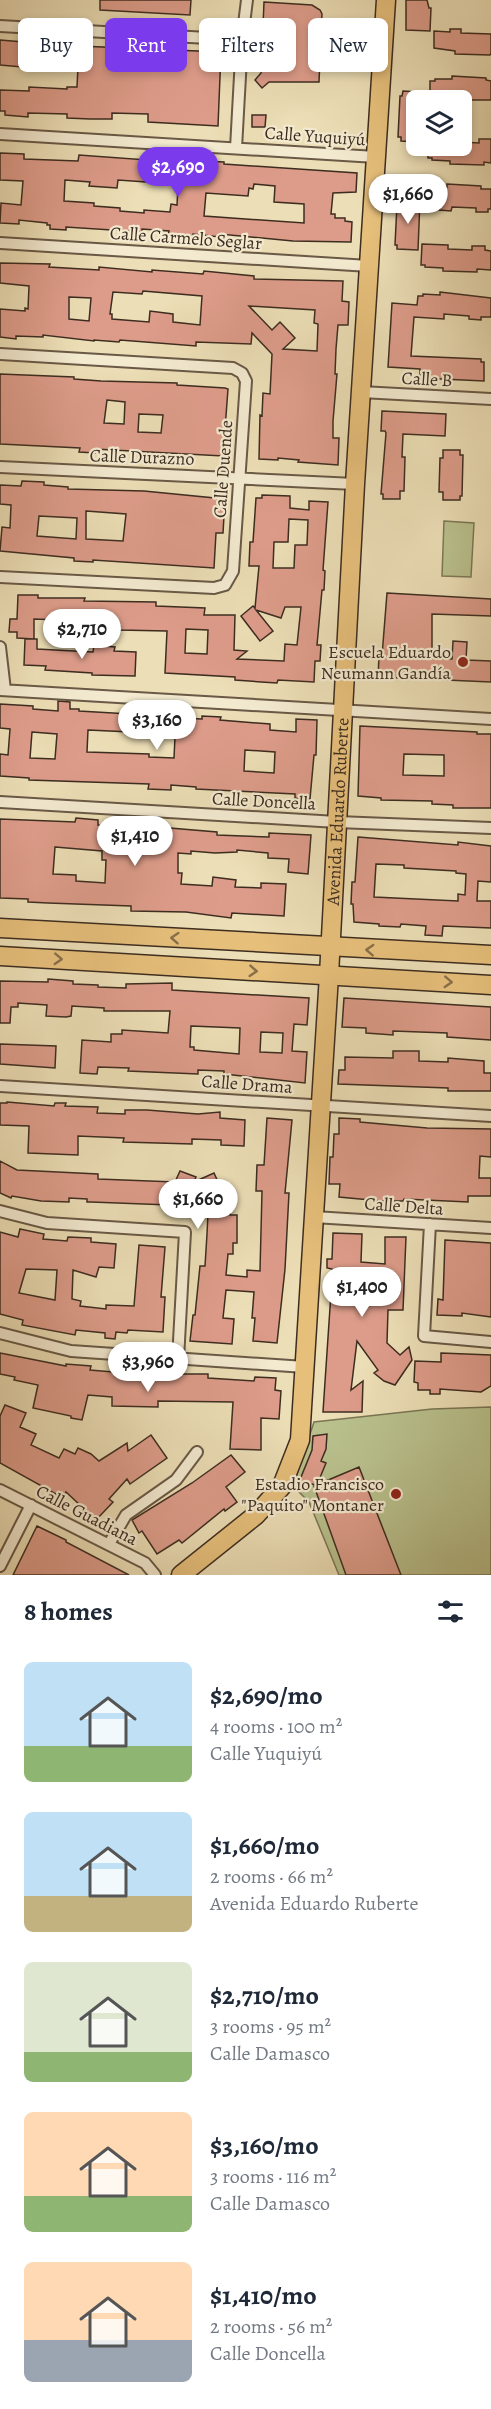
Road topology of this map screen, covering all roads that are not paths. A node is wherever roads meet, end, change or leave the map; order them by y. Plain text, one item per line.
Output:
1 (247, 0) edge
2 (386, 0) edge
3 (245, 18) edge
4 (0, 26) edge
5 (199, 38) edge
6 (240, 72) edge
7 (0, 134) edge
8 (236, 148) junction
9 (376, 157) junction
10 (0, 243) edge
11 (369, 266) junction
12 (0, 354) edge
13 (361, 392) junction
14 (491, 399) edge
15 (0, 467) edge
16 (239, 477) junction
17 (355, 484) junction
18 (0, 578) edge
19 (0, 647) edge
20 (2, 690) edge
21 (344, 710) junction
22 (491, 718) edge
23 (0, 802) edge
24 (338, 822) junction
25 (491, 828) edge
26 (0, 928) edge
27 (331, 948) junction
28 (0, 956) edge
29 (491, 956) edge
30 (329, 975) junction
31 (491, 985) edge
32 (0, 1086) edge
33 (321, 1106) junction
34 (491, 1116) edge
35 (0, 1211) edge
36 (314, 1217) junction
37 (430, 1224) junction
38 (491, 1228) edge
39 (0, 1333) edge
40 (491, 1342) edge
41 (177, 1359) junction
42 (305, 1367) junction
43 (197, 1452) dead end
44 (0, 1490) edge
45 (31, 1505) junction
46 (109, 1544) junction
47 (0, 1566) edge
48 (155, 1575) edge
49 (181, 1575) edge

1 - 3 street
2 - 9 main road, Avenida Eduardo Ruberte
4 - 5 street
6 - 8 street
7 - 8 street, Calle Yuquiyú
8 - 9 street, Calle Yuquiyú
9 - 11 main road, Avenida Eduardo Ruberte
10 - 11 street, Calle Carmelo Seglar
11 - 13 main road, Avenida Eduardo Ruberte
12 - 16 street, Calle Duende
13 - 14 street, Calle B
13 - 17 main road, Avenida Eduardo Ruberte
15 - 16 street, Calle Durazno
16 - 17 street, Calle Durazno
16 - 18 street, Calle Duende
17 - 21 main road, Avenida Eduardo Ruberte
19 - 20 street
20 - 21 street
21 - 22 street
21 - 24 main road, Avenida Eduardo Ruberte
23 - 24 street, Calle Doncella
24 - 25 street, Calle Doncella
24 - 27 main road, Avenida Eduardo Ruberte
27 -> 26 main road
29 -> 27 main road
27 - 30 main road, Avenida Eduardo Ruberte
28 -> 30 main road
30 -> 31 main road
30 - 33 main road, Avenida Eduardo Ruberte
32 - 33 street, Calle Drama
33 - 34 street, Calle Drama
33 - 36 main road, Avenida Eduardo Ruberte
35 - 41 street
36 - 37 street, Calle Delta
36 - 42 main road, Avenida Eduardo Ruberte
37 - 38 street, Calle Delta
37 - 40 street
39 - 41 street
41 - 42 street
42 - 49 main road, Avenida Eduardo Ruberte
43 - 46 street
44 - 45 street, Calle Guadiana
45 - 46 street, Calle Guadiana
45 - 47 street
46 - 48 street, Calle Guadiana

